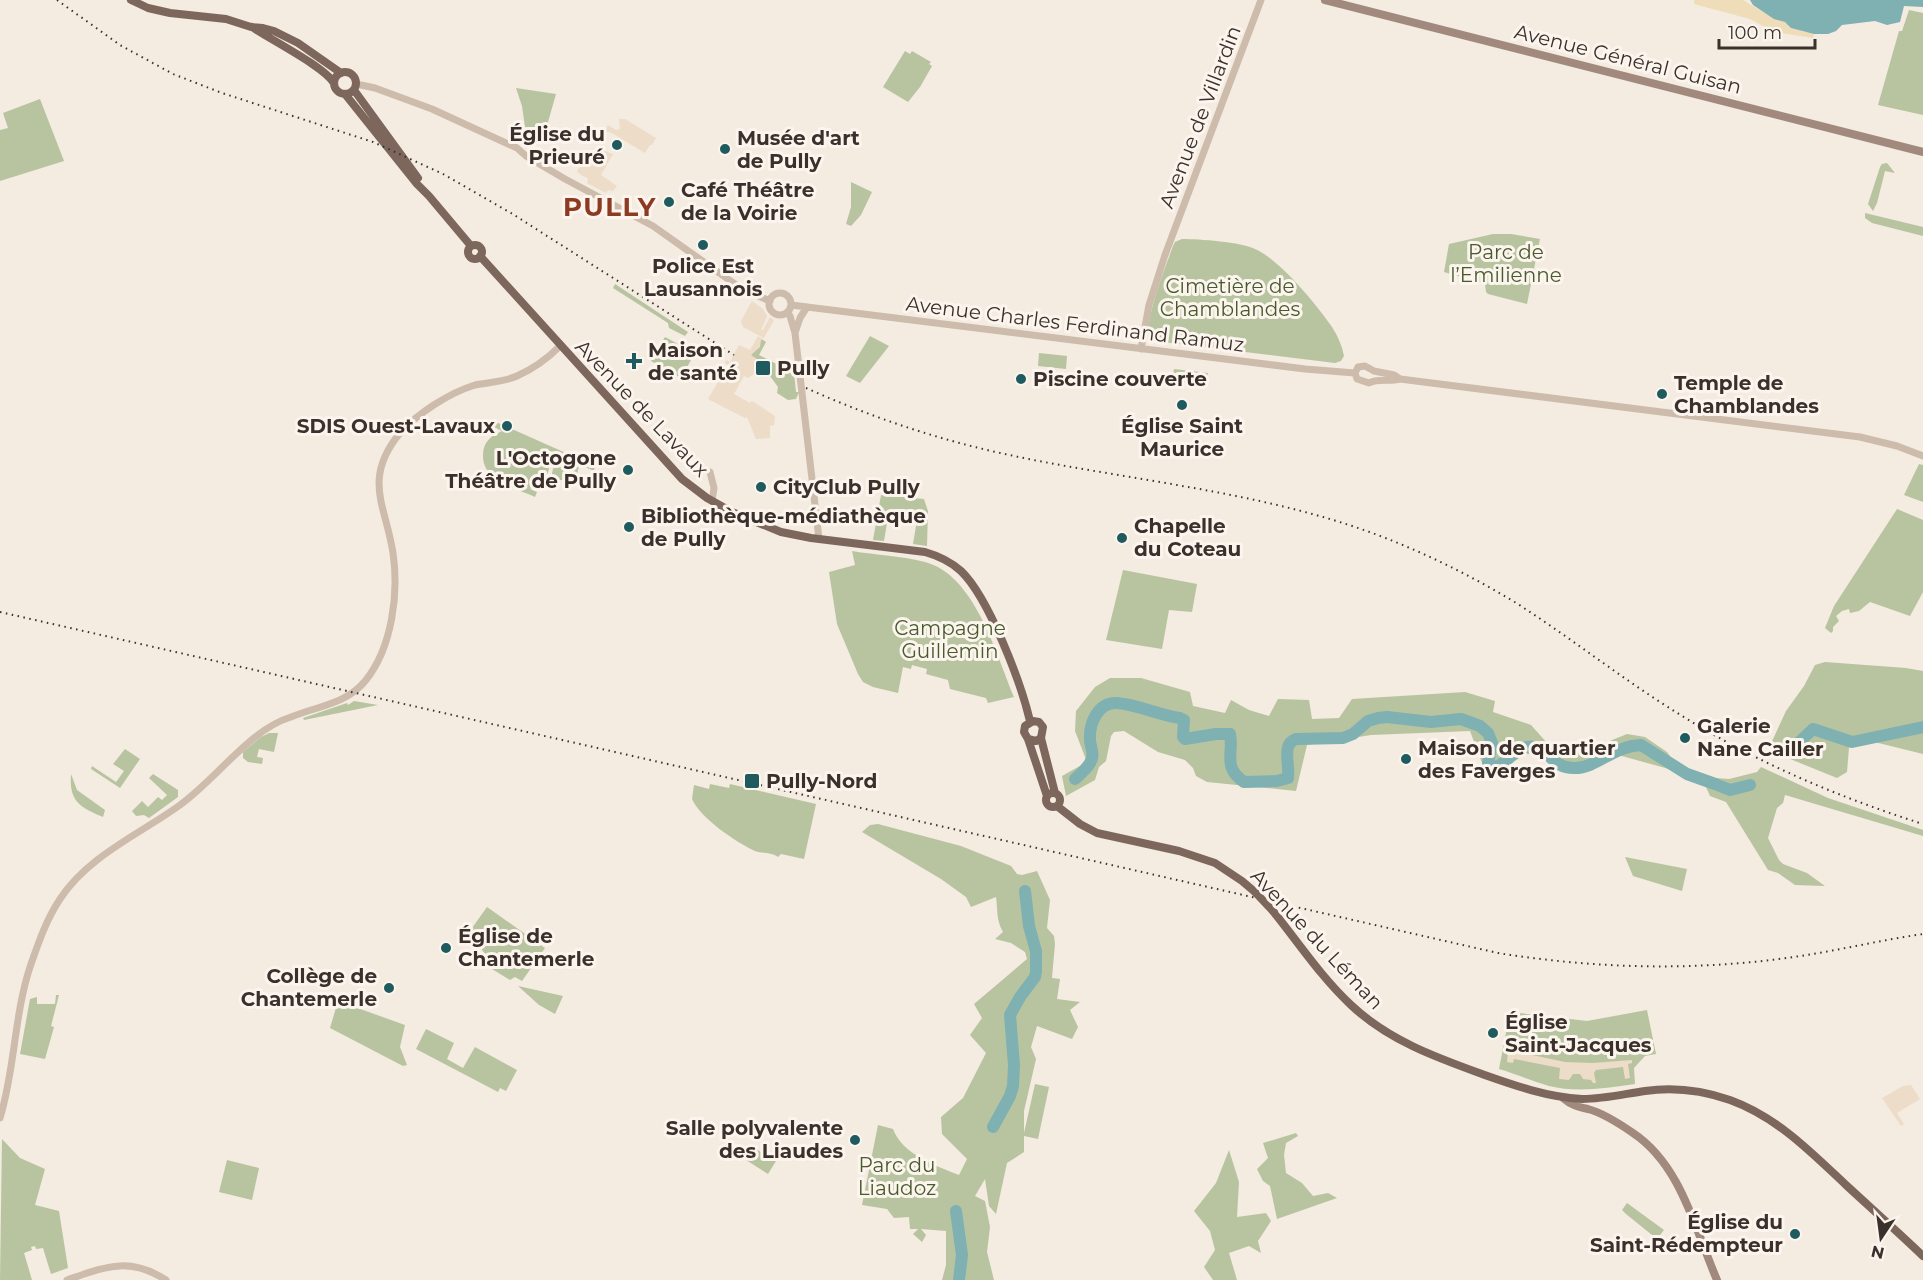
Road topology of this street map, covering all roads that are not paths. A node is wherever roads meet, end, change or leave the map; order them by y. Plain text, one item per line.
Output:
1 (131, 0) edge
2 (1261, 0) edge
3 (1325, 0) edge
4 (251, 27) junction
5 (341, 73) junction
6 (334, 83) junction
7 (351, 89) junction
8 (1923, 152) edge
9 (770, 301) junction
10 (791, 305) junction
11 (807, 307) junction
12 (788, 313) junction
13 (795, 333) junction
14 (560, 346) junction
15 (1141, 349) junction
16 (1374, 371) junction
17 (1355, 373) junction
18 (1400, 379) junction
19 (1374, 380) junction
20 (1923, 456) edge
21 (710, 472) dead end
22 (714, 482) junction
23 (698, 492) junction
24 (712, 501) junction
25 (819, 539) junction
26 (1030, 721) junction
27 (1041, 738) junction
28 (1028, 739) junction
29 (1051, 794) junction
30 (1563, 1098) junction
31 (1580, 1099) junction
32 (1597, 1099) junction
33 (1591, 1110) junction
34 (0, 1118) edge
35 (1923, 1256) edge
36 (67, 1280) edge
37 (166, 1280) edge
38 (1717, 1280) edge

1 - 4 main road
2 - 15 street, Avenue de Villardin
3 - 8 main road, Avenue Général Guisan
4 - 5 main road
4 - 6 main road
5 - 6 main road
5 - 7 main road
6 - 7 main road
7 - 9 street
7 - 14 main road, Avenue de Lavaux
9 - 10 street
9 - 12 street
10 - 11 street, Avenue Charles Ferdinand Ramuz
10 - 12 street
11 - 13 street
11 - 15 street, Avenue Charles Ferdinand Ramuz
12 - 13 street
13 - 25 street
14 - 23 main road, Avenue de Lavaux
14 - 34 street
15 - 17 street, Avenue Charles Ferdinand Ramuz
16 - 17 street
16 - 18 street
16 - 19 street
17 - 19 street
18 - 19 street
18 - 20 street
21 - 22 street
22 - 23 street
22 - 24 street
23 - 24 main road, Avenue de Lavaux
24 - 25 main road, Avenue de Lavaux
25 - 26 main road, Avenue de Lavaux
26 - 27 main road
26 - 28 main road
27 - 28 main road
27 - 29 main road
28 - 29 main road
29 - 30 main road, Avenue du Léman, bridge
30 - 31 main road
30 - 33 main road, Avenue du Léman
31 - 32 main road
31 - 33 main road, Avenue du Léman
32 - 33 main road
32 - 35 main road
33 - 38 main road, Avenue du Léman
36 - 37 street

